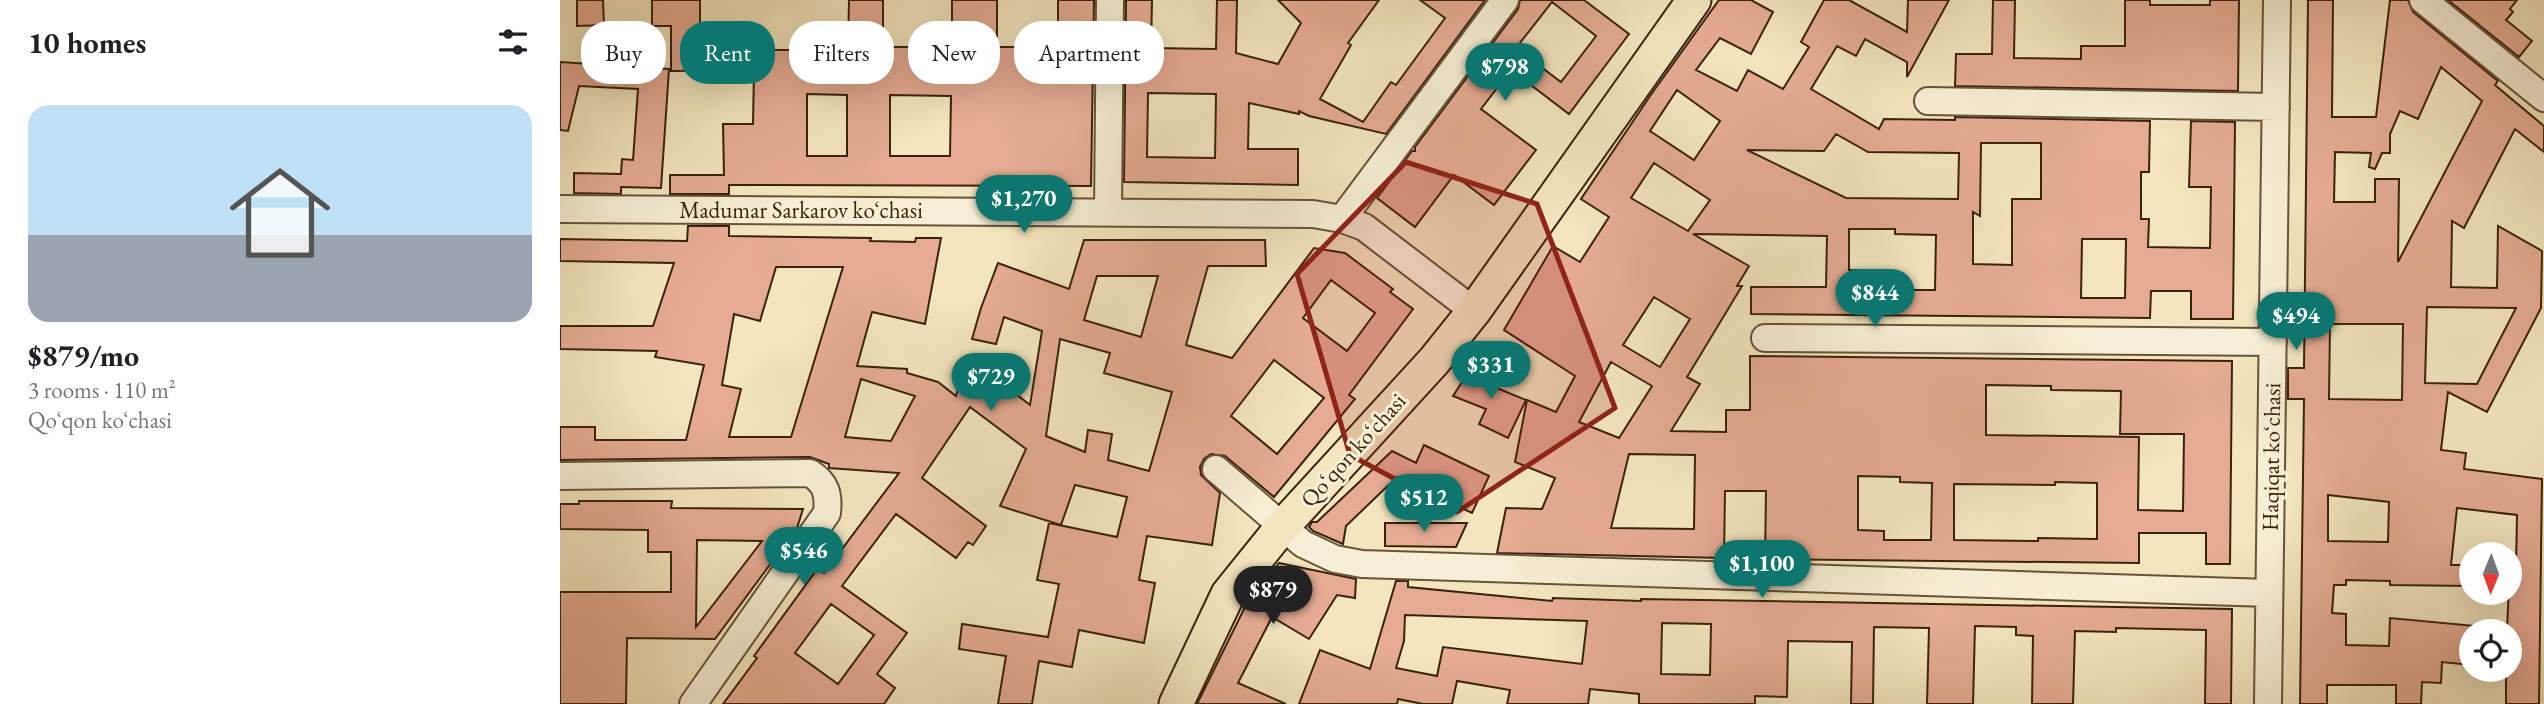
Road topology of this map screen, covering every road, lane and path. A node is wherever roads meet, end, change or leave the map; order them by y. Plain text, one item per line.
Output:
1 (1110, 0) edge
2 (1505, 0) edge
3 (1694, 0) edge
4 (2277, 0) edge
5 (2423, 0) edge
6 (2544, 98) edge
7 (1928, 101) dead end
8 (2276, 107) junction
9 (560, 209) edge
10 (1108, 212) junction
11 (1342, 219) junction
12 (1474, 311) junction
13 (1765, 338) dead end
14 (2273, 342) junction
15 (1216, 469) dead end
16 (560, 476) edge
17 (1282, 527) junction
18 (2269, 593) junction
19 (693, 704) edge
20 (1176, 704) edge
21 (2268, 704) edge

1 - 10 street
2 - 11 street
3 - 12 main road, Qoʻqon koʻchasi
4 - 8 street, Haqiqat koʻchasi
5 - 6 street
7 - 8 street
8 - 14 street, Haqiqat koʻchasi
9 - 10 street, Madumar Sarkarov koʻchasi
10 - 11 street, Madumar Sarkarov koʻchasi
11 - 12 street, Madumar Sarkarov koʻchasi
12 - 17 main road, Qoʻqon koʻchasi
13 - 14 street
14 - 18 street, Haqiqat koʻchasi
15 - 17 street
16 - 19 street
17 - 18 street
17 - 20 main road, Qoʻqon koʻchasi
18 - 21 street, Haqiqat koʻchasi

